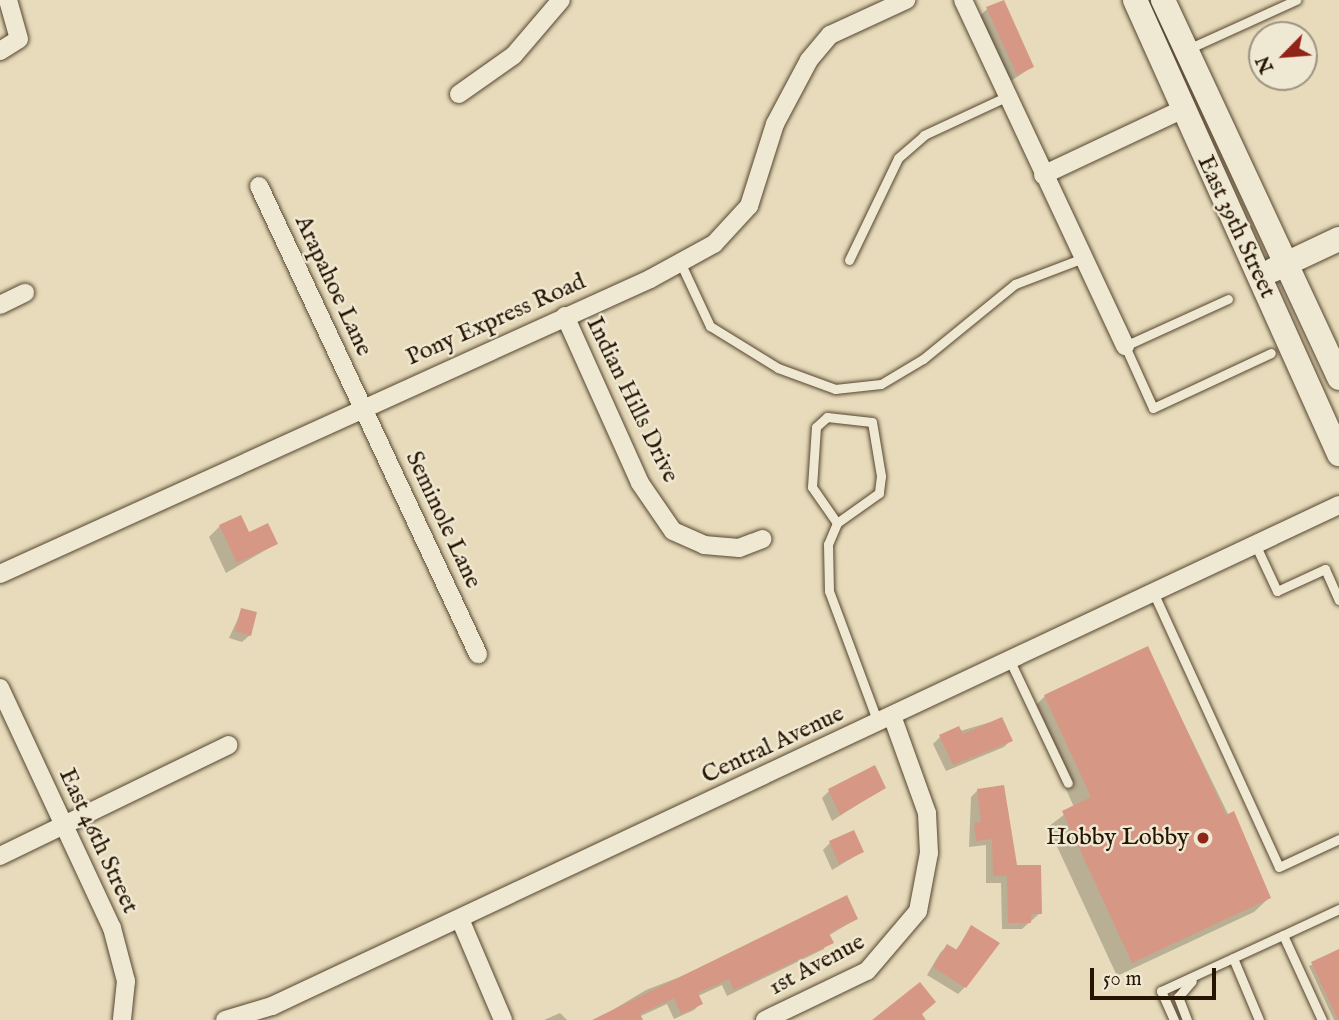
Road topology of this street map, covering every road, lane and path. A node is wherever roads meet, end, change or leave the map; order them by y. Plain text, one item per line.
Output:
1 (8, 0) edge
2 (561, 0) edge
3 (906, 0) edge
4 (963, 0) edge
5 (1135, 0) edge
6 (1163, 0) edge
7 (1296, 0) edge
8 (1186, 50) junction
9 (0, 51) edge
10 (459, 94) dead end
11 (1008, 96) junction
12 (1182, 109) junction
13 (1043, 174) junction
14 (259, 186) dead end
15 (1339, 239) edge
16 (1083, 258) junction
17 (849, 260) dead end
18 (680, 262) junction
19 (1288, 263) junction
20 (1259, 276) junction
21 (24, 293) dead end
22 (1228, 299) dead end
23 (0, 305) edge
24 (565, 316) junction
25 (1125, 346) junction
26 (1271, 353) dead end
27 (1339, 377) edge
28 (364, 407) junction
29 (1339, 454) edge
30 (1339, 505) edge
31 (837, 523) junction
32 (762, 539) dead end
33 (1255, 544) junction
34 (0, 574) edge
35 (1153, 592) junction
36 (1339, 600) edge
37 (478, 654) dead end
38 (1009, 659) junction
39 (0, 688) edge
40 (885, 719) junction
41 (229, 745) dead end
42 (1068, 783) dead end
43 (64, 826) junction
44 (1339, 839) edge
45 (0, 856) edge
46 (1339, 909) edge
47 (460, 919) junction
48 (1283, 935) junction
49 (1233, 958) junction
50 (1201, 972) junction
51 (235, 1019) edge
52 (122, 1020) edge
53 (131, 1020) edge
54 (503, 1020) edge
55 (765, 1020) edge
56 (1174, 1020) edge
57 (1187, 1020) edge
58 (1259, 1020) edge
59 (1322, 1020) edge

1 - 9 street
2 - 10 street
3 - 18 street, Pony Express Road
4 - 11 street
5 - 12 main road, East 39th Street
6 - 8 main road, East 39th Street
7 - 8 lane
8 - 19 main road, East 39th Street
11 - 13 street
11 - 17 lane
12 - 13 street
12 - 20 main road, East 39th Street
13 - 16 street
14 - 28 street, Arapahoe Lane
15 - 19 main road
16 - 18 lane
16 - 25 street
18 - 24 street, Pony Express Road
19 - 20 main road
19 - 27 main road, East 39th Street
20 - 29 main road, East 39th Street
21 - 23 street
22 - 25 lane
24 - 28 street, Pony Express Road
24 - 32 street, Indian Hills Drive
25 - 26 lane
28 - 34 street, Pony Express Road
28 - 37 street, Seminole Lane
30 - 33 street, Central Avenue
31 - 31 lane
31 - 40 lane
33 - 35 street, Central Avenue
33 - 36 lane
35 - 38 street, Central Avenue
35 - 44 lane
38 - 40 street, Central Avenue
38 - 42 lane
39 - 43 street, East 46th Street
40 - 47 street, Central Avenue
40 - 55 street, 1st Avenue
41 - 43 street
43 - 45 street
43 - 52 street, East 46th Street
46 - 48 lane
47 - 51 street, Central Avenue
47 - 54 street
48 - 49 lane
48 - 59 lane
49 - 50 lane
49 - 58 lane
50 - 56 lane
50 - 57 lane
52 - 53 street

